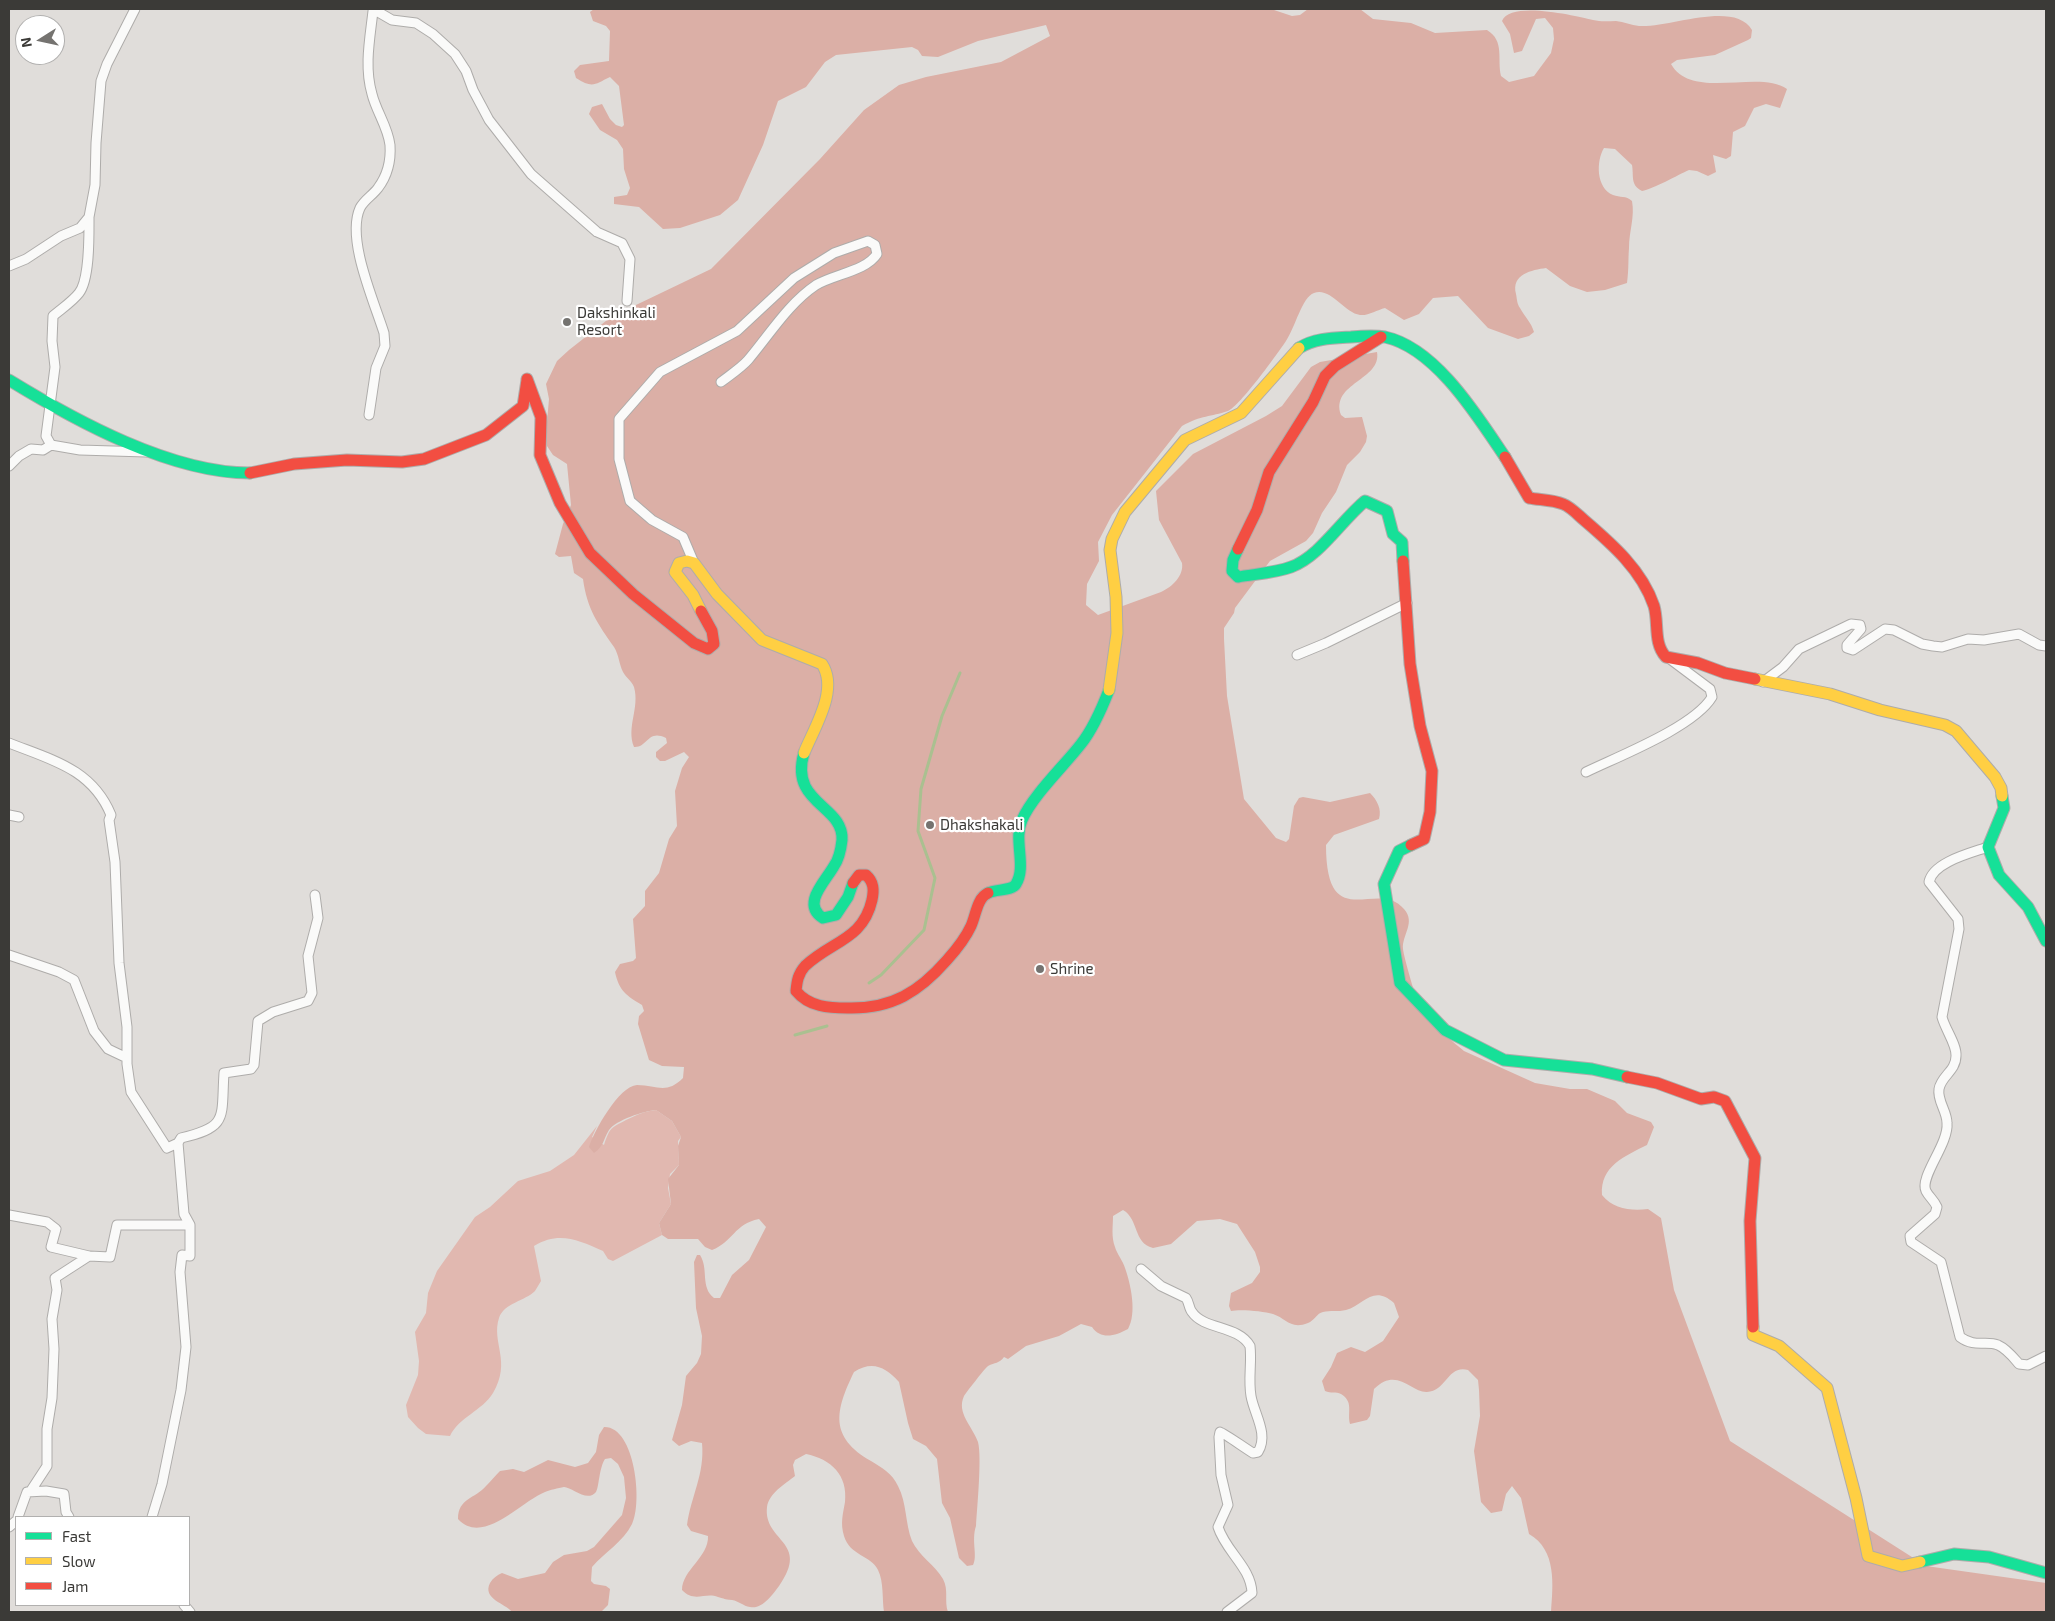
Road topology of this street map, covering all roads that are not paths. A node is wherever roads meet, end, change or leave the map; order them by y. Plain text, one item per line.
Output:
1 (135, 9) edge
2 (373, 10) edge
3 (89, 217) junction
4 (9, 266) edge
5 (627, 301) dead end
6 (1381, 337) junction
7 (9, 380) edge
8 (721, 382) dead end
9 (52, 406) junction
10 (369, 415) dead end
11 (51, 446) junction
12 (150, 452) junction
13 (9, 466) edge
14 (694, 563) junction
15 (1407, 603) junction
16 (2046, 646) edge
17 (1297, 655) dead end
18 (1666, 657) junction
19 (1763, 682) junction
20 (9, 743) edge
21 (1586, 772) dead end
22 (9, 815) edge
23 (19, 817) dead end
24 (1988, 847) junction
25 (315, 896) dead end
26 (2046, 941) edge
27 (9, 955) edge
28 (127, 1058) junction
29 (178, 1143) junction
30 (9, 1215) edge
31 (190, 1225) junction
32 (89, 1256) junction
33 (1141, 1269) dead end
34 (2046, 1356) edge
35 (30, 1492) junction
36 (18, 1516) edge
37 (68, 1516) edge
38 (152, 1516) edge
39 (2046, 1574) edge
40 (1227, 1612) edge

1 - 3 street
2 - 5 street
2 - 10 street
3 - 4 street
3 - 9 street
6 - 14 main road
6 - 15 main road
6 - 18 main road
7 - 9 main road
8 - 14 street
9 - 11 street
9 - 12 main road
11 - 12 street
11 - 13 street
12 - 14 main road
15 - 17 street
15 - 39 main road
16 - 19 street
18 - 19 main road
18 - 21 street
19 - 24 main road
20 - 28 street
22 - 23 street
24 - 26 main road
24 - 34 street
25 - 29 street
27 - 28 street
28 - 29 street
29 - 31 street
30 - 32 street
31 - 32 street
31 - 38 street
32 - 35 street
33 - 40 street
35 - 36 street
35 - 37 street

